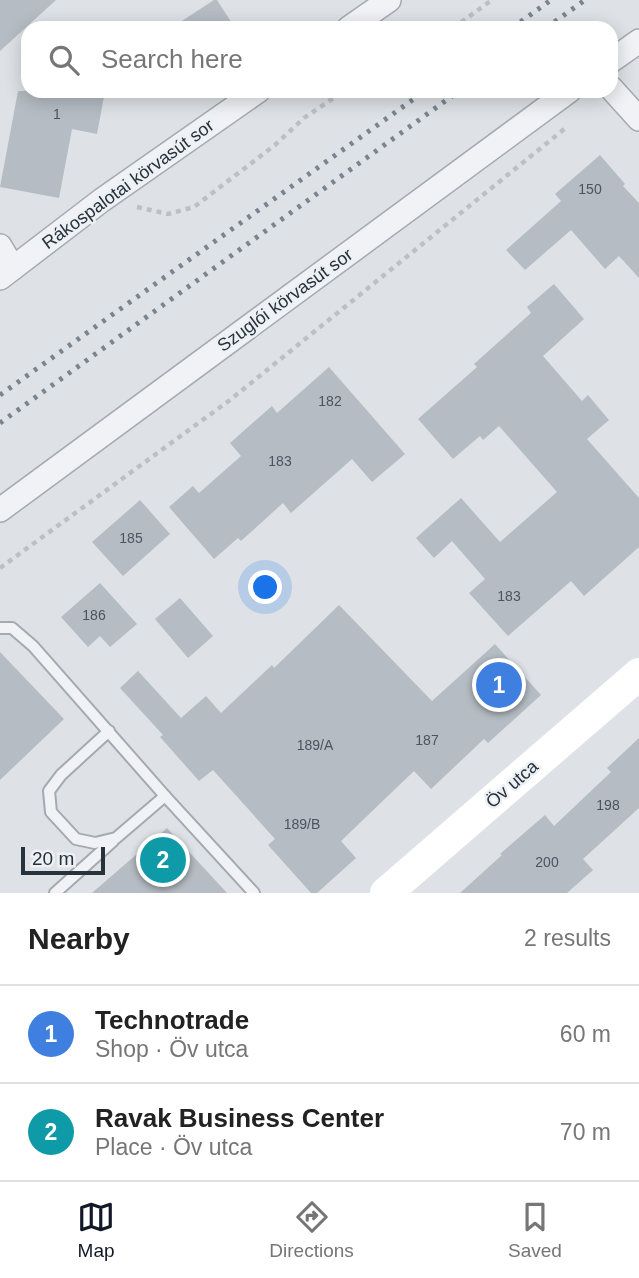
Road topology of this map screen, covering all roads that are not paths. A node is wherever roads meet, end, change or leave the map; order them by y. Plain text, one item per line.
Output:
1 (389, 0) edge
2 (359, 21) edge
3 (639, 41) edge
4 (618, 56) edge
5 (618, 96) edge
6 (248, 98) edge
7 (559, 98) edge
8 (639, 119) edge
9 (0, 246) edge
10 (7, 273) edge
11 (0, 510) edge
12 (0, 628) edge
13 (639, 674) edge
14 (108, 731) junction
15 (164, 796) junction
16 (116, 838) junction
17 (55, 893) edge
18 (254, 893) edge
19 (386, 893) edge

1 - 2 street
3 - 4 street
5 - 8 street
6 - 10 street, Rákospalotai körvasút sor
7 - 11 street, Szuglói körvasút sor
9 - 10 street
12 - 14 lane
13 - 19 street, Öv utca
14 - 15 lane
14 - 16 lane
15 - 16 lane
15 - 18 lane
16 - 17 lane

